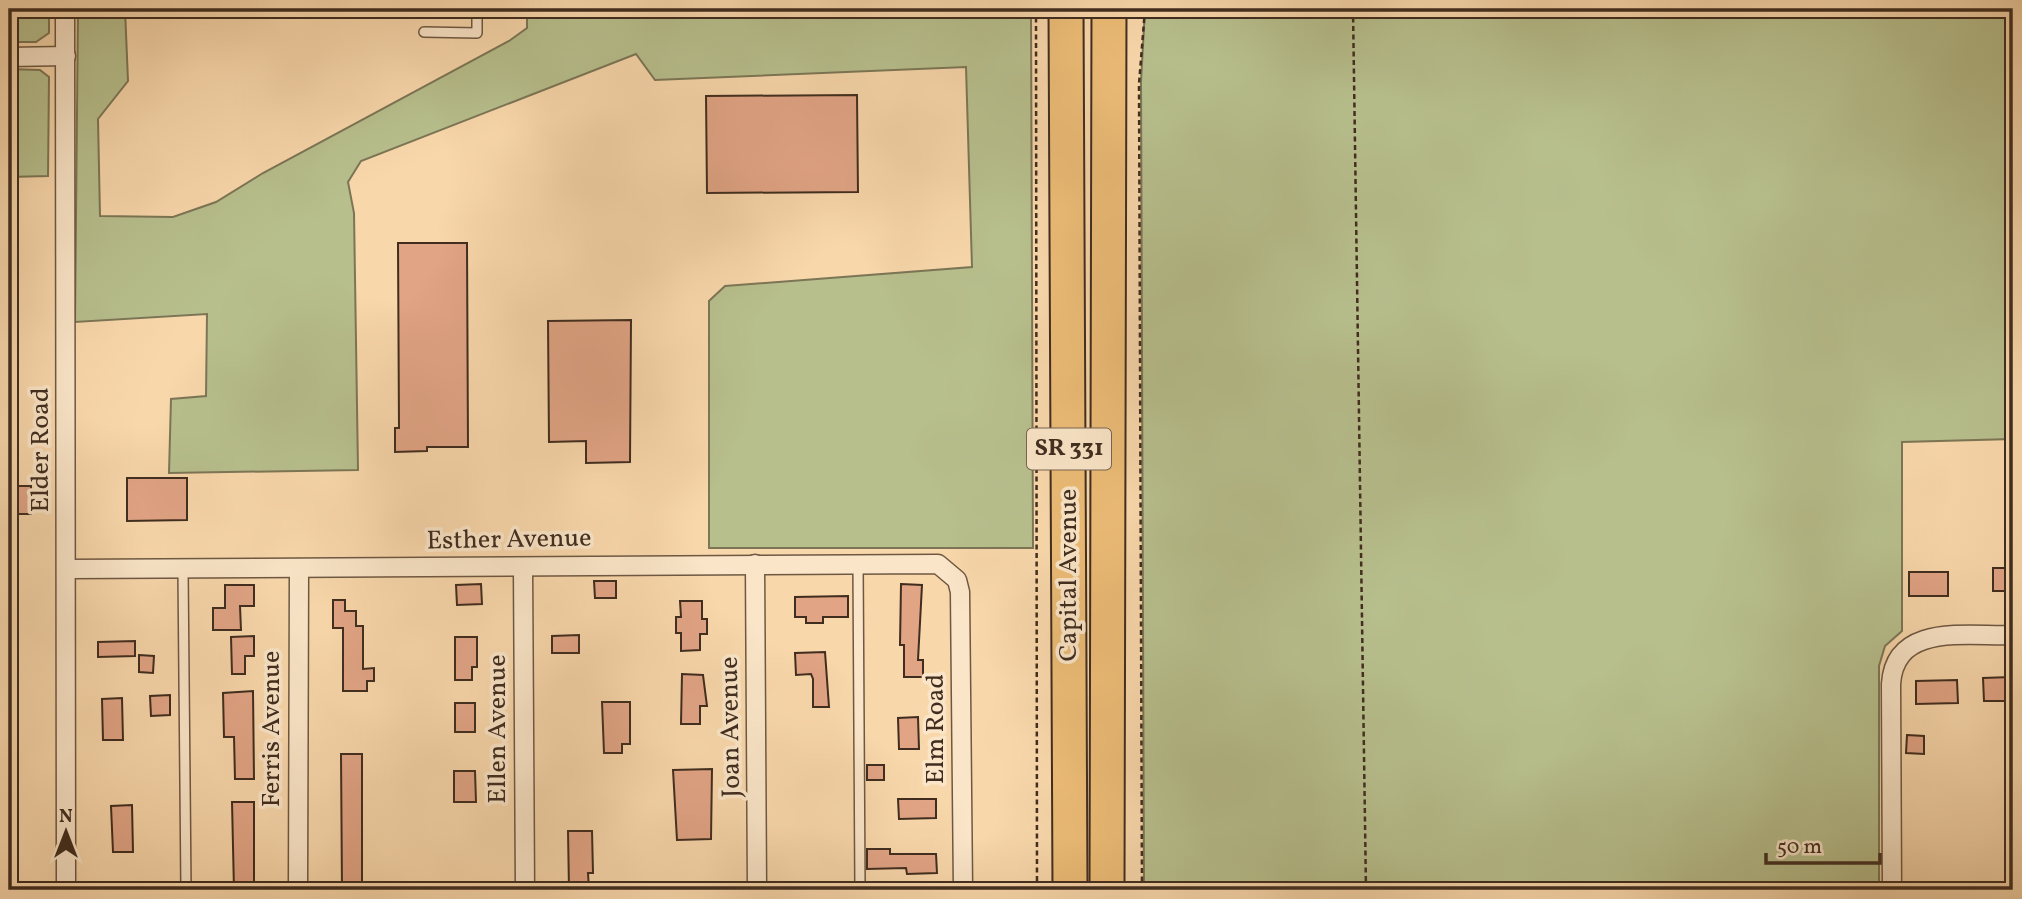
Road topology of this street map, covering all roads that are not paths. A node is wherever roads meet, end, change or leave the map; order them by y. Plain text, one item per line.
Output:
1 (65, 9) edge
2 (477, 9) edge
3 (1066, 9) edge
4 (1109, 9) edge
5 (424, 32) dead end
6 (66, 56) junction
7 (9, 57) edge
8 (858, 563) junction
9 (755, 564) junction
10 (523, 567) junction
11 (68, 569) junction
12 (299, 569) junction
13 (183, 570) junction
14 (949, 570) joint
15 (2013, 635) edge
16 (66, 890) edge
17 (186, 890) edge
18 (298, 890) edge
19 (525, 890) edge
20 (757, 890) edge
21 (860, 890) edge
22 (963, 890) edge
23 (1070, 890) edge
24 (1107, 890) edge
25 (1892, 890) edge

1 - 6 street, Elder Road
2 - 5 lane
3 - 23 highway, Capital Avenue / SR 331
4 - 24 highway, Capital Avenue / SR 331
6 - 7 street
6 - 11 street, Elder Road
8 - 9 street, Esther Avenue
8 - 14 street, Esther Avenue
8 - 21 lane
9 - 10 street, Esther Avenue
9 - 20 street, Joan Avenue
10 - 12 street, Esther Avenue
10 - 19 street, Ellen Avenue
11 - 13 street, Esther Avenue
11 - 16 street, Elder Road
12 - 13 street, Esther Avenue
12 - 18 street, Ferris Avenue
13 - 17 lane
14 - 22 street, Elm Road
15 - 25 street

